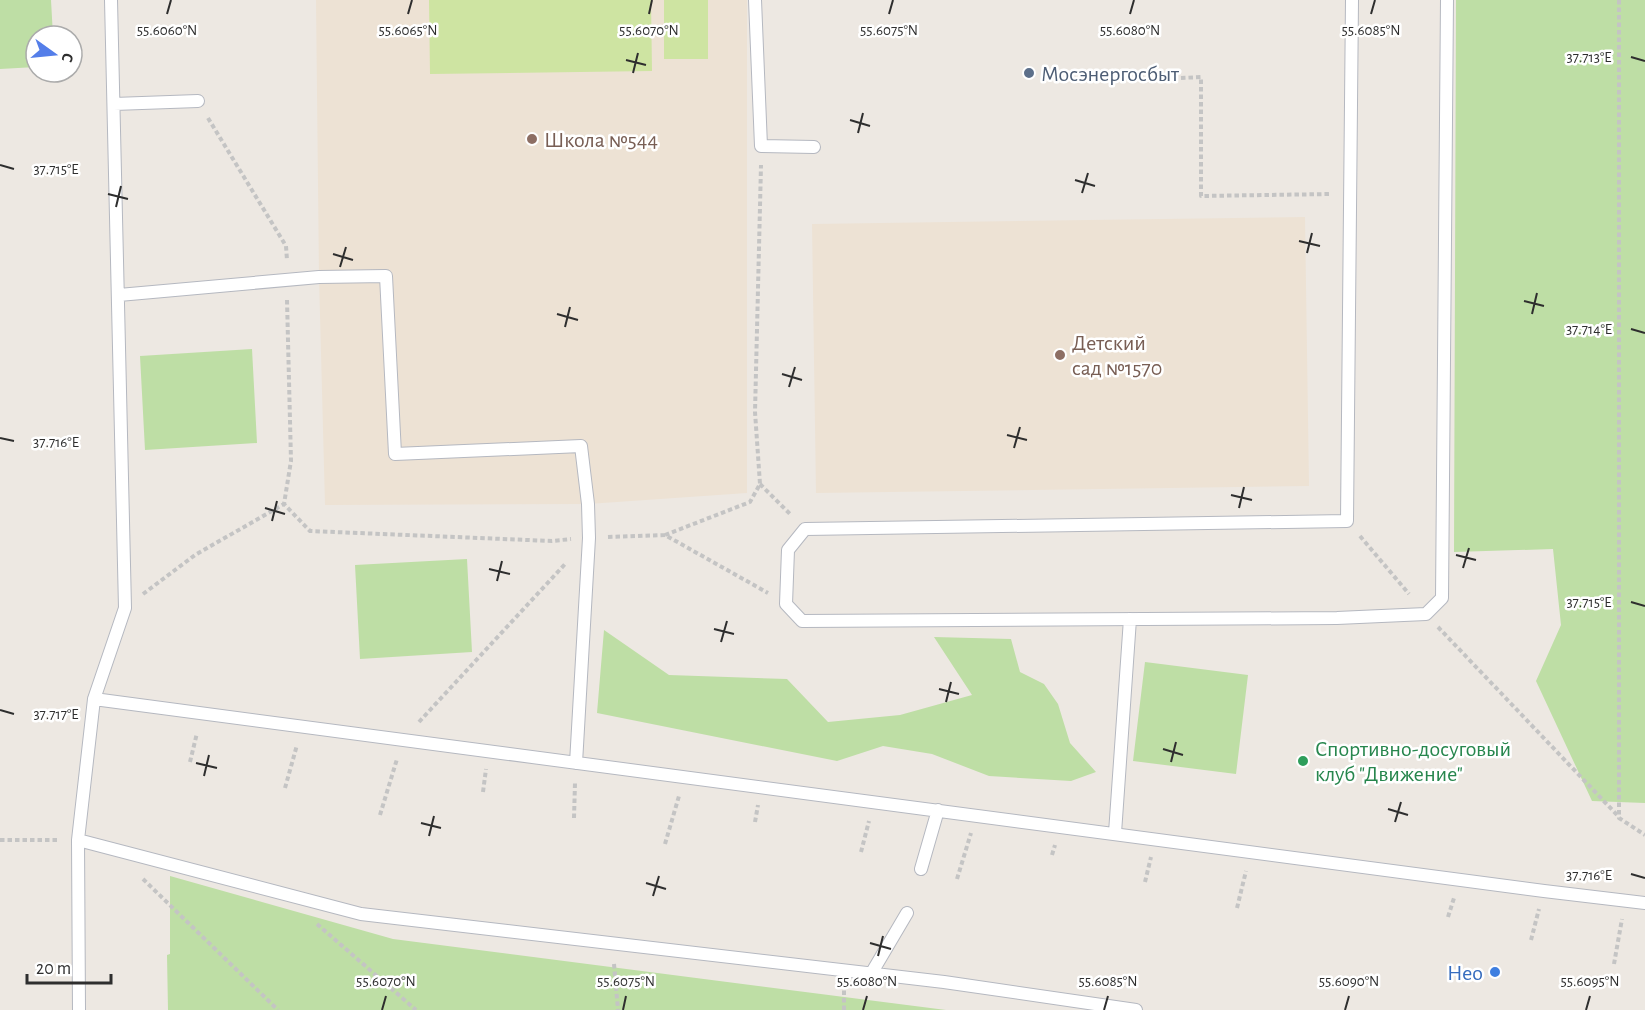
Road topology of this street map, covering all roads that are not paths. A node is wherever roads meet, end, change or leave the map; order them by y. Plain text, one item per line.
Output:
1 (111, 0) edge
2 (755, 0) edge
3 (1352, 0) edge
4 (1447, 0) edge
5 (198, 101) road end
6 (114, 104) junction
7 (813, 147) dead end
8 (119, 296) junction
9 (1130, 619) junction
10 (94, 699) junction
11 (576, 763) junction
12 (938, 810) junction
13 (1115, 833) junction
14 (78, 840) junction
15 (921, 869) dead end
16 (1645, 903) edge
17 (907, 913) dead end
18 (871, 974) junction
19 (79, 1010) edge
20 (1136, 1010) edge

1 - 6 lane
2 - 7 lane
3 - 9 lane
4 - 9 lane
5 - 6 lane
6 - 8 lane
8 - 10 lane
8 - 11 lane
9 - 13 lane
10 - 11 lane
10 - 14 lane
11 - 12 lane
12 - 13 lane
12 - 15 lane
13 - 16 lane
14 - 18 lane
14 - 19 lane
17 - 18 lane
18 - 20 lane

